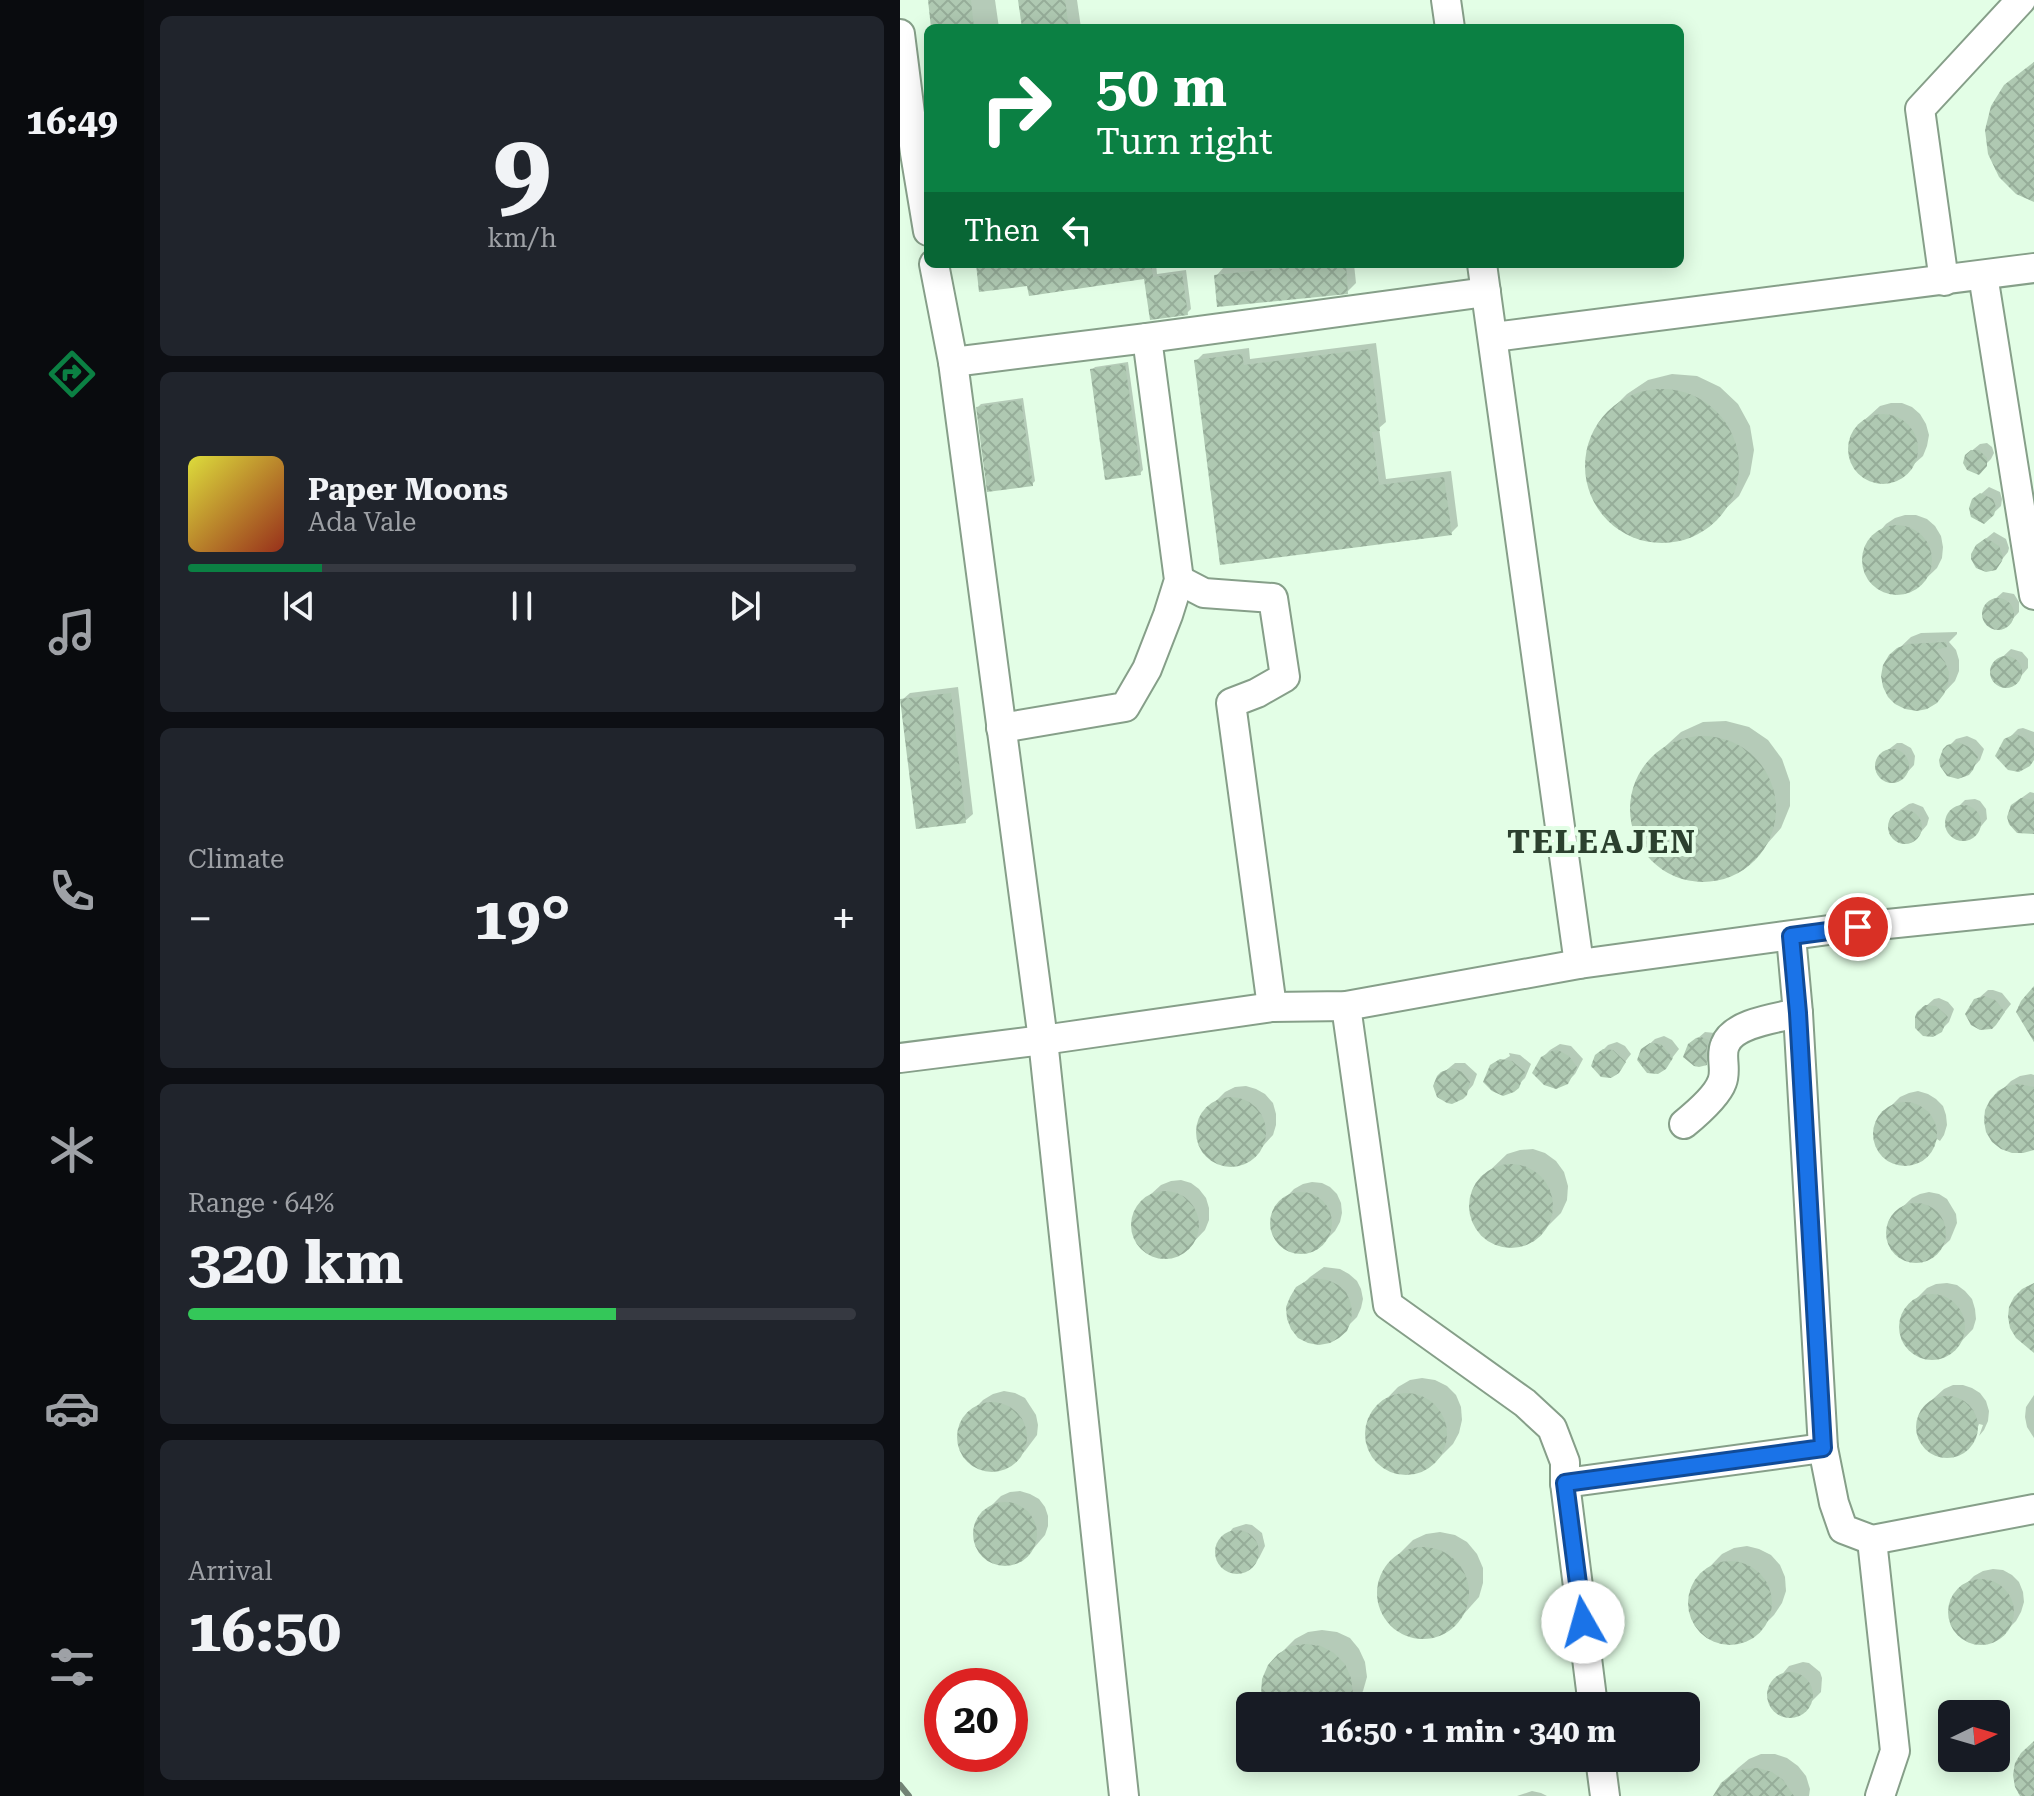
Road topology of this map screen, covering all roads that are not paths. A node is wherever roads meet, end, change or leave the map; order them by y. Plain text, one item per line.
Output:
1 (1446, 0) edge
2 (2021, 0) edge
3 (1449, 24) edge
4 (900, 34) edge
5 (922, 153) edge
6 (918, 223) edge
7 (935, 268) edge
8 (1483, 268) edge
9 (2034, 268) edge
10 (1983, 275) junction
11 (1944, 281) junction
12 (1486, 292) junction
13 (1494, 337) junction
14 (1147, 338) junction
15 (953, 362) junction
16 (1179, 580) junction
17 (2034, 595) edge
18 (1001, 728) junction
19 (2034, 909) edge
20 (1791, 936) junction
21 (1579, 964) junction
22 (1346, 1006) junction
23 (1272, 1007) junction
24 (1798, 1013) junction
25 (1043, 1040) junction
26 (900, 1058) edge
27 (1684, 1124) dead end
28 (1823, 1448) junction
29 (1565, 1483) junction
30 (2034, 1509) edge
31 (1872, 1540) junction
32 (1591, 1692) edge
33 (1602, 1772) edge
34 (1124, 1796) edge
35 (1605, 1796) edge
36 (1880, 1796) edge

1 - 3 lane
2 - 11 lane
4 - 5 lane
5 - 6 lane
7 - 15 lane
8 - 12 lane
9 - 10 lane
10 - 11 lane
10 - 17 lane
11 - 13 lane
12 - 13 lane
12 - 14 lane
13 - 21 lane
14 - 15 lane
14 - 16 lane
15 - 18 lane
16 - 18 lane
16 - 23 lane
18 - 25 lane
19 - 20 lane
20 - 21 lane
20 - 24 lane
21 - 22 lane
22 - 23 lane
22 - 29 lane
23 - 25 lane
24 - 27 lane
24 - 28 lane
25 - 26 lane
25 - 34 lane
28 - 29 lane
28 - 31 lane
29 - 32 lane
30 - 31 lane
31 - 36 lane
33 - 35 lane

